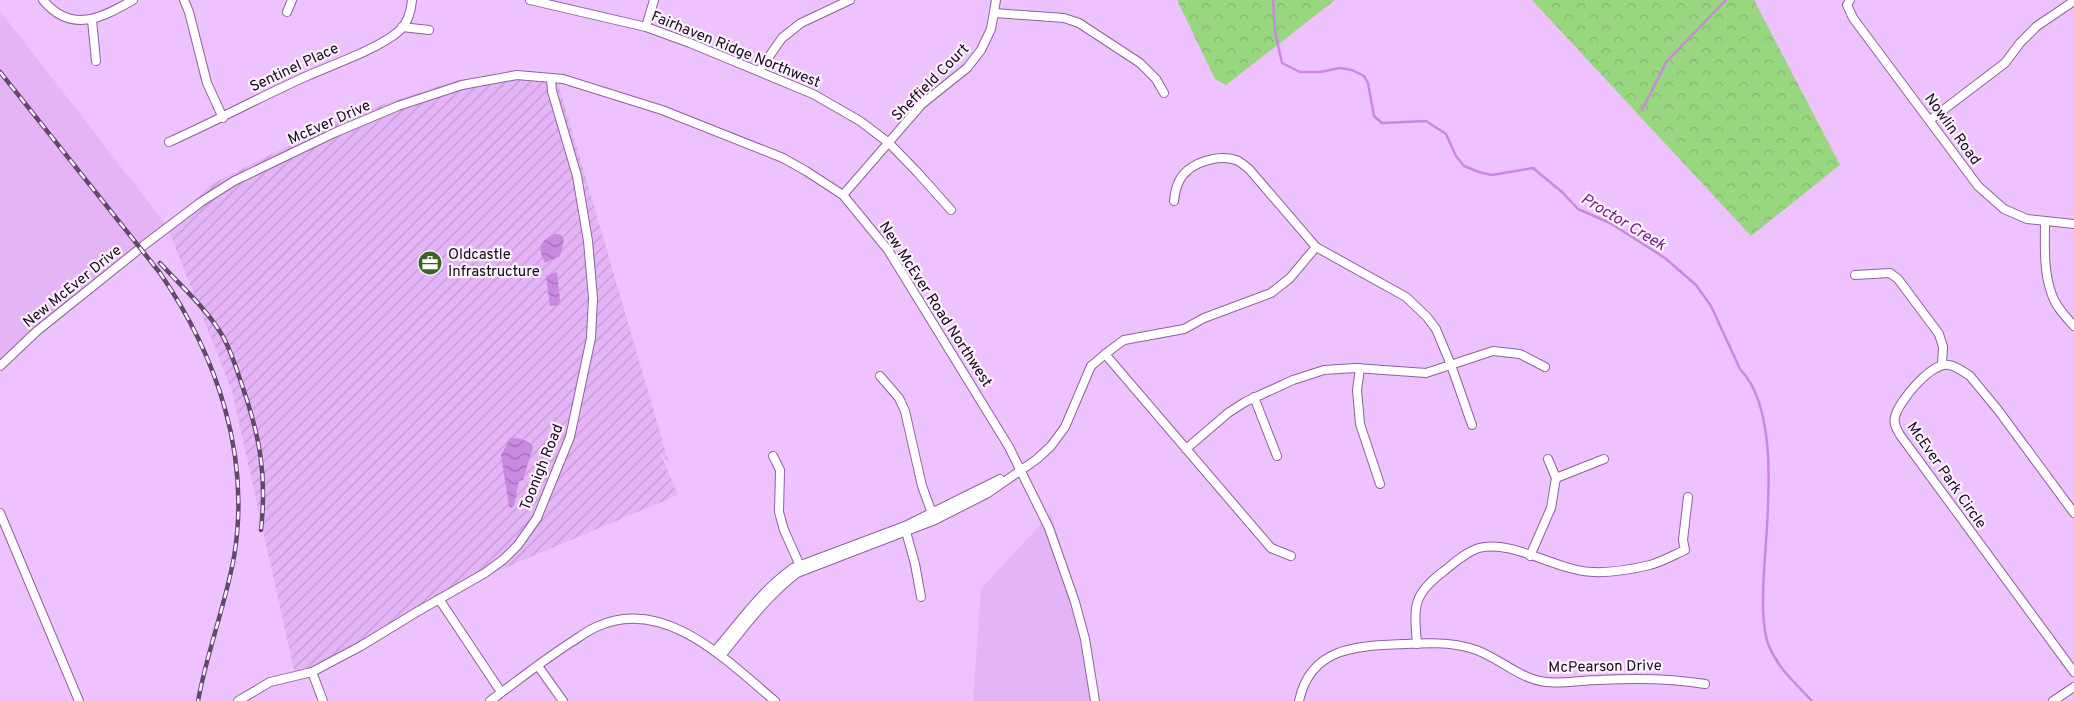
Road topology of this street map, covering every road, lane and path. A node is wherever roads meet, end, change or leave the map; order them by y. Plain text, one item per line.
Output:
1 (43, 0) edge
2 (133, 0) edge
3 (184, 0) edge
4 (292, 0) edge
5 (412, 0) edge
6 (530, 0) edge
7 (654, 0) edge
8 (850, 0) edge
9 (996, 0) edge
10 (1850, 0) edge
11 (2074, 1) edge
12 (288, 12) dead end
13 (994, 13) junction
14 (92, 20) junction
15 (402, 27) junction
16 (646, 27) junction
17 (429, 30) dead end
18 (96, 61) dead end
19 (759, 71) junction
20 (551, 78) junction
21 (1164, 93) dead end
22 (223, 118) junction
23 (1930, 120) junction
24 (169, 142) dead end
25 (889, 143) junction
26 (843, 195) junction
27 (1174, 201) dead end
28 (952, 210) dead end
29 (2045, 221) junction
30 (2074, 224) edge
31 (1316, 247) junction
32 (140, 248) joint
33 (1855, 275) dead end
34 (2074, 326) edge
35 (1105, 354) junction
36 (1451, 365) junction
37 (1942, 365) junction
38 (0, 366) edge
39 (1545, 367) dead end
40 (1360, 368) junction
41 (880, 376) dead end
42 (1254, 397) junction
43 (1472, 425) dead end
44 (1186, 449) junction
45 (773, 456) dead end
46 (1277, 456) dead end
47 (1548, 459) dead end
48 (1604, 459) dead end
49 (1020, 470) junction
50 (1556, 478) junction
51 (1380, 484) dead end
52 (1688, 497) dead end
53 (0, 513) edge
54 (2074, 513) edge
55 (934, 516) junction
56 (906, 529) junction
57 (1292, 556) dead end
58 (1530, 556) junction
59 (801, 568) junction
60 (921, 598) dead end
61 (438, 600) junction
62 (1417, 644) junction
63 (718, 654) junction
64 (538, 666) junction
65 (312, 672) junction
66 (2074, 672) edge
67 (1705, 684) dead end
68 (2074, 687) edge
69 (501, 692) junction
70 (79, 701) edge
71 (238, 701) edge
72 (323, 701) edge
73 (490, 701) edge
74 (563, 701) edge
75 (775, 701) edge
76 (1095, 701) edge
77 (1300, 701) edge
78 (2053, 701) edge

1 - 14 street
2 - 14 street
3 - 22 street
4 - 12 street
5 - 15 street
6 - 16 street, Fairhaven Ridge Northwest
7 - 16 street
8 - 19 street
9 - 13 street, Sheffield Court
10 - 23 street, Nowlin Road
11 - 23 street
13 - 21 street
13 - 25 street, Sheffield Court
14 - 18 street
15 - 17 street
15 - 22 street, Sentinel Place
16 - 19 street, Fairhaven Ridge Northwest
19 - 25 street, Fairhaven Ridge Northwest
20 - 26 street, New McEver Road Northwest
20 - 32 street, McEver Drive
20 - 61 street, Toonigh Road
22 - 24 street, Sentinel Place
23 - 29 street, Nowlin Road
25 - 26 street, Sheffield Court
25 - 28 street, Fairhaven Ridge Northwest
26 - 49 street, New McEver Road Northwest
27 - 31 street
29 - 30 street, Nowlin Road
29 - 34 street
31 - 35 street
31 - 36 street
32 - 38 street, New McEver Drive
33 - 37 street
35 - 44 street
35 - 49 street
36 - 39 street
36 - 40 street
36 - 43 street
37 - 54 street
37 - 66 street, McEver Park Circle
40 - 42 street
40 - 51 street
41 - 55 street
42 - 44 street
42 - 46 street
44 - 57 street
45 - 59 street
47 - 50 street
48 - 50 street
49 - 55 street
49 - 76 street, New McEver Road Northwest
50 - 58 street
52 - 58 street
53 - 70 street
55 - 56 street
56 - 59 street
56 - 60 street
58 - 62 street
59 - 63 street
61 - 65 street, Toonigh Road
61 - 69 street
62 - 67 street, McPearson Drive
62 - 77 street, McPearson Drive
63 - 64 street
63 - 75 street
64 - 69 street
64 - 74 street
65 - 71 street, Toonigh Road
65 - 72 street
68 - 78 street
69 - 73 street

